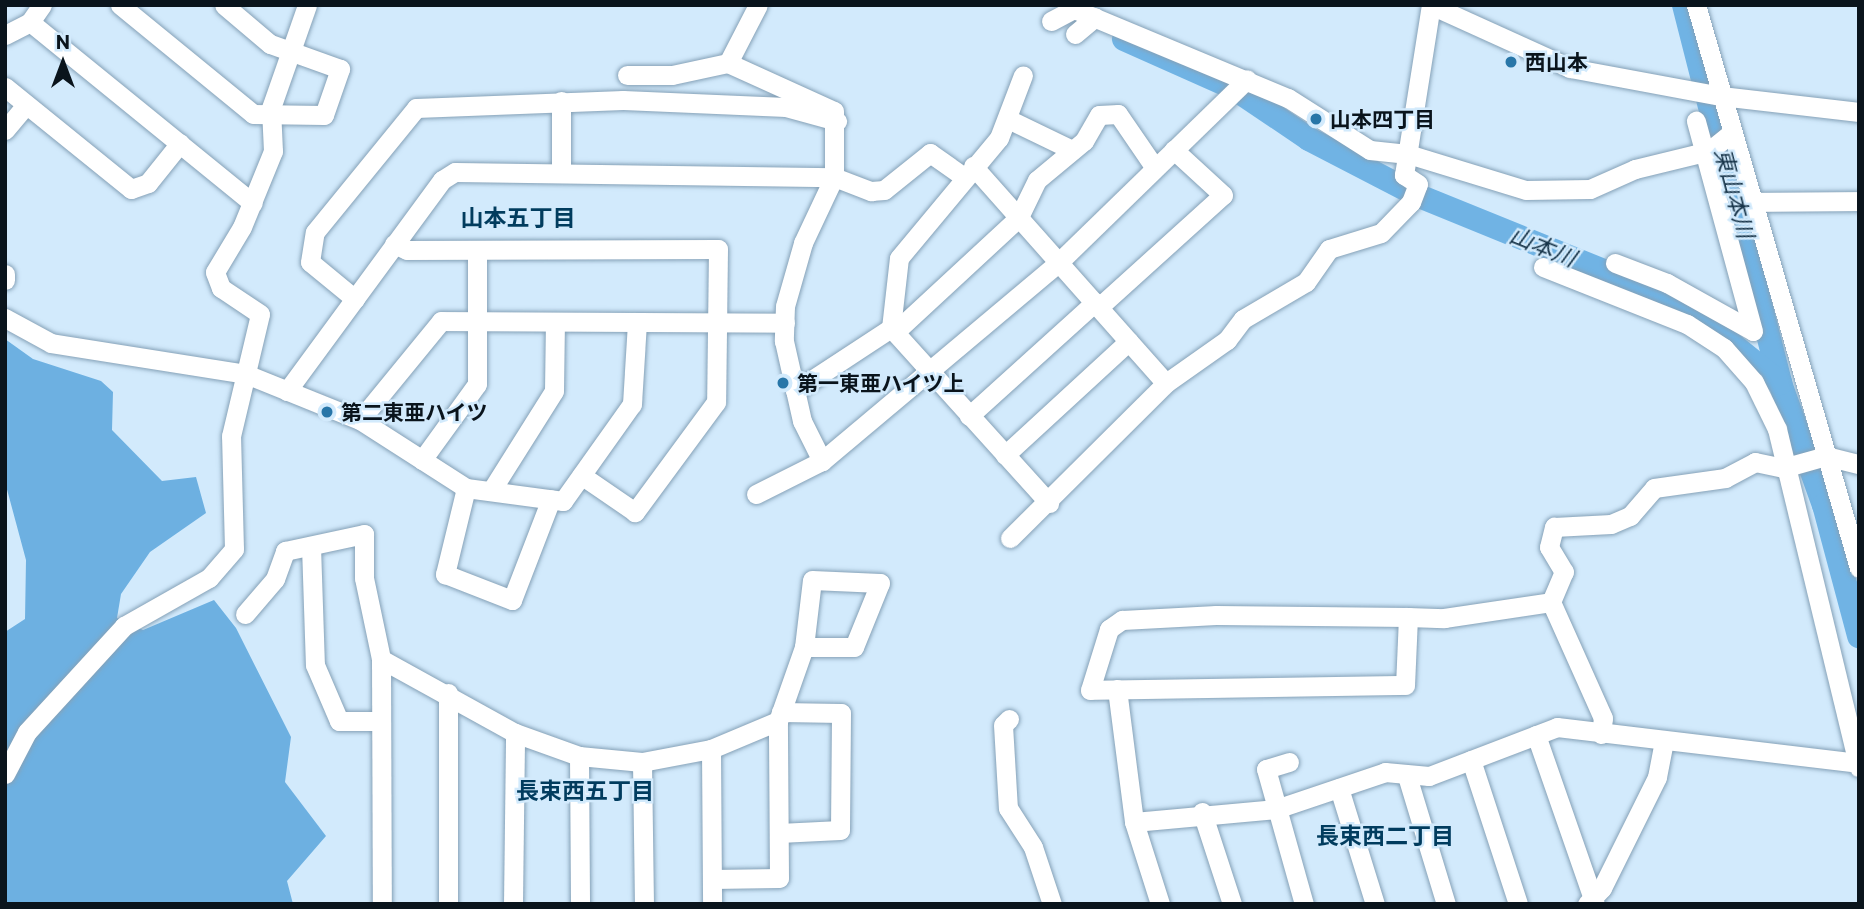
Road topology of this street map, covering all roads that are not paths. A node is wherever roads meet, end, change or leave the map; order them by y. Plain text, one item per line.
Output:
1 (42, 5) edge
2 (120, 5) edge
3 (225, 5) edge
4 (307, 5) edge
5 (758, 5) edge
6 (1431, 5) edge
7 (1696, 5) edge
8 (1095, 16) junction
9 (30, 22) junction
10 (1051, 22) dead end
11 (1075, 34) dead end
12 (5, 35) edge
13 (290, 52) junction
14 (728, 63) junction
15 (627, 75) dead end
16 (1023, 75) dead end
17 (1247, 79) junction
18 (5, 87) edge
19 (1718, 96) junction
20 (561, 101) junction
21 (26, 105) junction
22 (1859, 112) edge
23 (272, 118) junction
24 (1010, 120) junction
25 (837, 121) junction
26 (1696, 121) dead end
27 (5, 130) edge
28 (1731, 133) junction
29 (180, 143) junction
30 (1072, 150) junction
31 (1174, 150) junction
32 (1707, 152) junction
33 (1408, 154) junction
34 (1155, 168) junction
35 (561, 171) junction
36 (969, 171) junction
37 (834, 177) junction
38 (1859, 201) edge
39 (1750, 202) junction
40 (253, 203) junction
41 (1019, 217) junction
42 (394, 244) junction
43 (477, 250) junction
44 (1059, 262) junction
45 (1615, 263) dead end
46 (1543, 267) dead end
47 (5, 274) edge
48 (5, 280) edge
49 (355, 299) junction
50 (1097, 305) junction
51 (5, 318) edge
52 (477, 322) junction
53 (555, 322) junction
54 (637, 322) junction
55 (718, 323) junction
56 (785, 323) junction
57 (893, 330) junction
58 (1129, 341) junction
59 (929, 371) junction
60 (246, 374) junction
61 (1166, 383) junction
62 (288, 391) junction
63 (795, 391) junction
64 (969, 416) junction
65 (360, 421) junction
66 (1004, 455) junction
67 (1826, 456) junction
68 (422, 460) junction
69 (822, 461) junction
70 (1859, 464) edge
71 (1783, 468) junction
72 (582, 475) junction
73 (466, 488) junction
74 (491, 491) junction
75 (756, 494) dead end
76 (551, 499) junction
77 (1049, 503) junction
78 (1010, 538) dead end
79 (311, 546) junction
80 (1859, 568) edge
81 (1550, 602) junction
82 (245, 614) dead end
83 (1408, 617) junction
84 (804, 647) junction
85 (381, 659) junction
86 (1117, 689) junction
87 (448, 693) junction
88 (779, 717) junction
89 (1009, 719) dead end
90 (381, 721) junction
91 (515, 733) junction
92 (1601, 734) junction
93 (1536, 735) junction
94 (1664, 742) junction
95 (711, 749) junction
96 (579, 756) junction
97 (1471, 760) junction
98 (642, 762) junction
99 (1289, 762) dead end
100 (1858, 765) edge
101 (5, 774) edge
102 (1407, 776) junction
103 (1339, 788) junction
104 (1276, 809) junction
105 (1202, 812) junction
106 (1134, 822) junction
107 (779, 833) junction
108 (712, 879) junction
109 (1591, 903) edge
110 (382, 904) edge
111 (448, 904) edge
112 (513, 904) edge
113 (580, 904) edge
114 (644, 904) edge
115 (712, 904) edge
116 (1052, 904) edge
117 (1160, 904) edge
118 (1232, 904) edge
119 (1304, 904) edge
120 (1375, 904) edge
121 (1446, 904) edge
122 (1518, 904) edge

1 - 9 street
2 - 23 street
3 - 13 street
4 - 13 street
5 - 14 street
6 - 19 street
6 - 33 street
7 - 19 street
8 - 10 street
8 - 11 street
8 - 17 street
9 - 12 street
9 - 29 street
13 - 23 street
13 - 23 street
14 - 15 street
14 - 25 street
16 - 24 street
17 - 31 street
17 - 33 street
18 - 21 street
19 - 22 street
19 - 28 street
20 - 25 street
20 - 35 street
20 - 49 street
21 - 27 street
21 - 29 street
23 - 40 street
24 - 30 street
24 - 36 street
25 - 37 street
26 - 32 street
28 - 32 street
28 - 39 street
29 - 40 street
30 - 34 street
30 - 41 street
31 - 34 street
31 - 50 street
32 - 33 street
32 - 45 street
33 - 61 street
34 - 44 street
35 - 37 street
35 - 42 street
36 - 37 street
36 - 41 street
36 - 57 street
37 - 56 street
38 - 39 street
39 - 67 street
40 - 60 street
41 - 44 street
41 - 57 street
42 - 43 street
42 - 49 street
43 - 52 street
43 - 55 street
44 - 50 street
44 - 59 street
46 - 71 street
47 - 48 street
49 - 62 street
50 - 58 street
50 - 64 street
51 - 60 street
52 - 53 street
52 - 65 street
52 - 68 street
53 - 54 street
53 - 74 street
54 - 55 street
54 - 72 street
55 - 56 street
55 - 72 street
56 - 63 street
57 - 59 street
57 - 63 street
58 - 61 street
58 - 66 street
59 - 64 street
59 - 69 street
60 - 62 street
60 - 101 street
61 - 77 street
62 - 65 street
63 - 69 street
64 - 66 street
65 - 68 street
66 - 77 street
67 - 70 street
67 - 71 street
67 - 80 street
68 - 73 street
69 - 75 street
71 - 81 street
71 - 100 street
72 - 76 street
73 - 74 street
73 - 76 street
74 - 76 street
77 - 78 street
79 - 82 street
79 - 85 street
79 - 90 street
81 - 83 street
81 - 92 street
83 - 86 street
83 - 86 street
84 - 84 street
84 - 88 street
85 - 87 street
85 - 90 street
86 - 106 street
87 - 91 street
87 - 111 street
88 - 95 street
88 - 107 street
88 - 107 street
89 - 116 street
90 - 110 street
91 - 96 street
91 - 112 street
92 - 93 street
92 - 94 street
93 - 97 street
93 - 109 street
94 - 100 street
94 - 109 street
95 - 98 street
95 - 108 street
96 - 98 street
96 - 113 street
97 - 102 street
97 - 122 street
98 - 114 street
99 - 104 street
102 - 103 street
102 - 121 street
103 - 104 street
103 - 120 street
104 - 105 street
104 - 119 street
105 - 106 street
105 - 118 street
106 - 117 street
107 - 108 street
108 - 115 street

